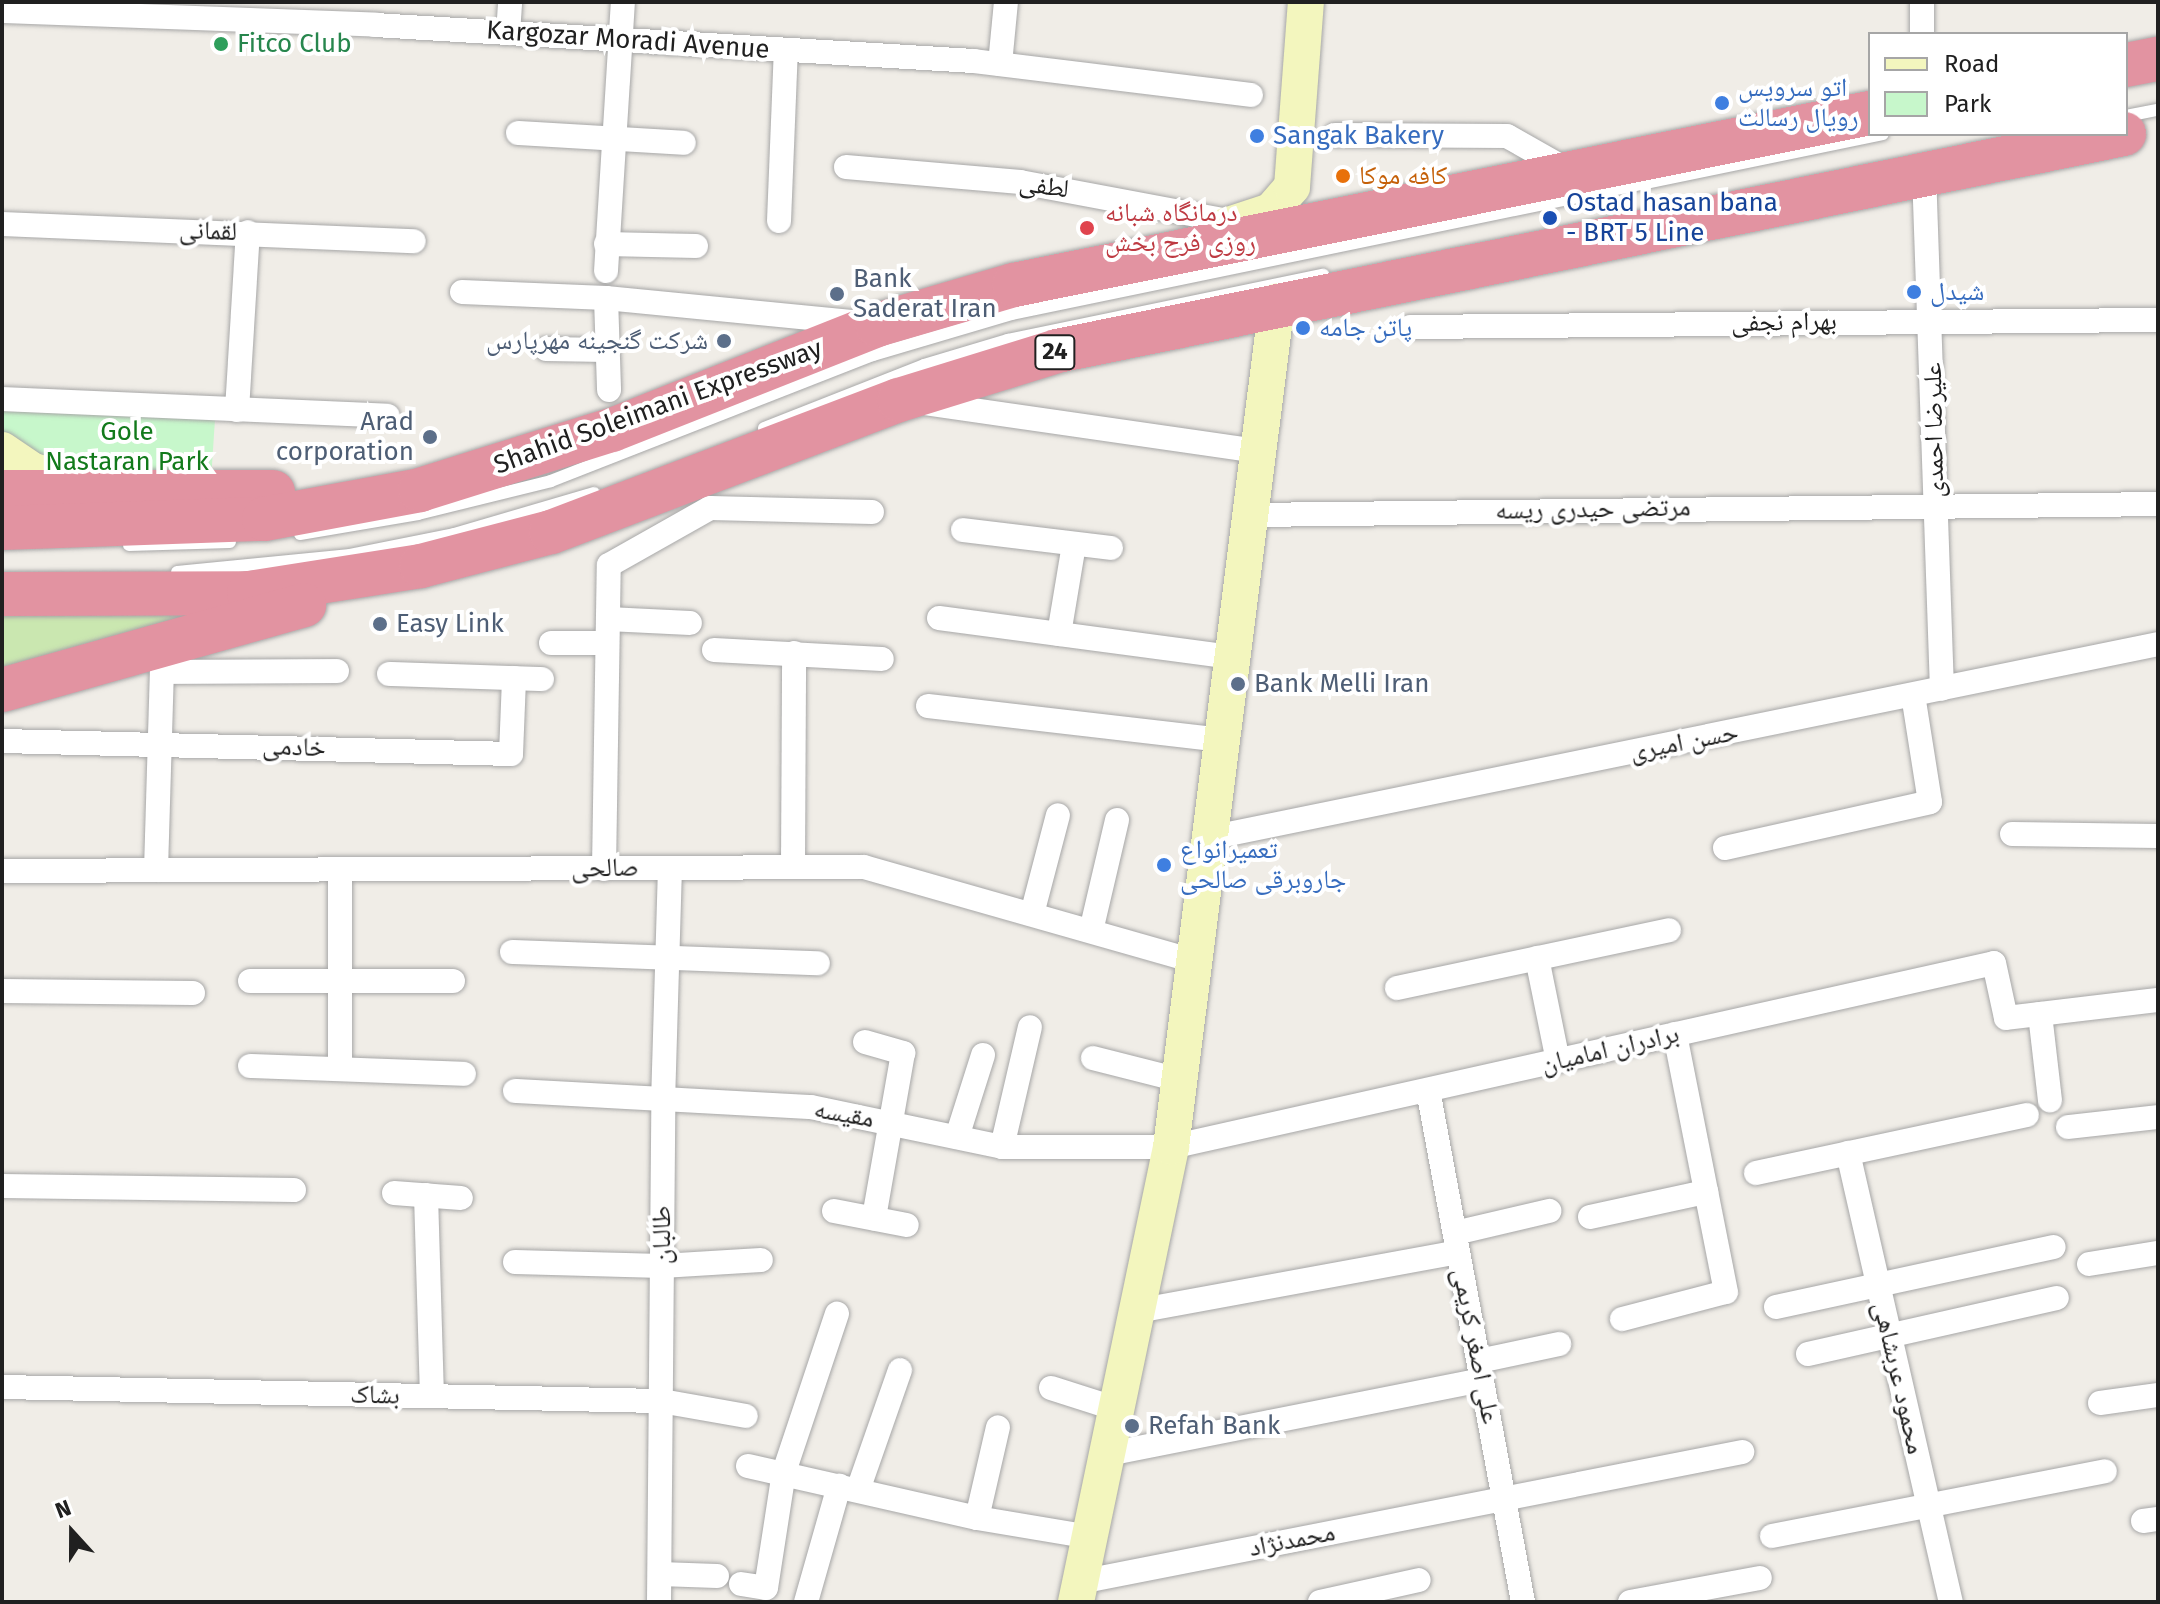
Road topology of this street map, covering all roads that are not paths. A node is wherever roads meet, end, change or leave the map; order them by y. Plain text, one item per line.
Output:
1 (510, 2) edge
2 (623, 2) edge
3 (1006, 2) edge
4 (1306, 2) edge
5 (1922, 2) edge
6 (2, 11) edge
7 (376, 14) edge
8 (1922, 32) edge
9 (508, 33) junction
10 (621, 40) junction
11 (786, 50) junction
12 (2158, 59) edge
13 (1000, 64) junction
14 (2128, 65) edge
15 (1251, 95) dead end
16 (2158, 110) edge
17 (1868, 113) edge
18 (2128, 116) edge
19 (2158, 127) edge
20 (518, 133) dead end
21 (2128, 133) edge
22 (1335, 135) dead end
23 (1873, 136) edge
24 (2114, 136) edge
25 (614, 138) junction
26 (684, 143) dead end
27 (846, 167) dead end
28 (1569, 171) junction
29 (1924, 172) junction
30 (779, 221) dead end
31 (1240, 223) junction
32 (2, 224) edge
33 (248, 232) junction
34 (414, 241) dead end
35 (606, 244) junction
36 (696, 246) dead end
37 (606, 271) dead end
38 (1342, 271) dead end
39 (1014, 285) junction
40 (462, 292) dead end
41 (606, 298) junction
42 (1277, 302) junction
43 (1931, 320) junction
44 (2158, 320) edge
45 (877, 325) junction
46 (1410, 327) dead end
47 (546, 349) dead end
48 (607, 350) junction
49 (609, 390) dead end
50 (2, 399) edge
51 (899, 400) junction
52 (237, 410) junction
53 (388, 416) dead end
54 (755, 432) dead end
55 (2, 450) edge
56 (1258, 451) junction
57 (607, 489) dead end
58 (420, 490) junction
59 (2, 492) edge
60 (145, 494) junction
61 (1936, 504) junction
62 (2158, 504) edge
63 (872, 512) dead end
64 (1250, 515) junction
65 (2, 528) edge
66 (963, 530) dead end
67 (286, 536) dead end
68 (241, 541) dead end
69 (1074, 544) junction
70 (111, 545) dead end
71 (1111, 548) dead end
72 (421, 566) junction
73 (158, 572) dead end
74 (2, 594) edge
75 (939, 618) dead end
76 (690, 623) dead end
77 (608, 631) junction
78 (1059, 634) junction
79 (551, 643) dead end
80 (2158, 644) edge
81 (714, 650) dead end
82 (794, 653) junction
83 (1232, 657) junction
84 (882, 659) dead end
85 (337, 671) dead end
86 (389, 674) dead end
87 (514, 678) junction
88 (542, 679) dead end
89 (1942, 689) junction
90 (2, 690) edge
91 (1913, 695) junction
92 (928, 706) dead end
93 (1222, 740) junction
94 (2, 741) edge
95 (158, 743) junction
96 (1058, 815) dead end
97 (1117, 820) dead end
98 (2012, 834) dead end
99 (2158, 836) edge
100 (1209, 838) junction
101 (1725, 848) dead end
102 (793, 867) junction
103 (670, 868) junction
104 (340, 869) junction
105 (604, 869) junction
106 (156, 870) junction
107 (2, 871) edge
108 (1032, 914) junction
109 (1669, 930) dead end
110 (1091, 931) junction
111 (512, 952) dead end
112 (1537, 958) junction
113 (669, 959) junction
114 (1194, 961) junction
115 (818, 963) dead end
116 (340, 977) junction
117 (250, 981) dead end
118 (453, 981) dead end
119 (1397, 988) dead end
120 (2, 991) edge
121 (193, 993) dead end
122 (2158, 1000) edge
123 (2040, 1014) junction
124 (1030, 1027) dead end
125 (1675, 1034) junction
126 (865, 1042) dead end
127 (983, 1055) dead end
128 (1093, 1058) dead end
129 (1558, 1061) junction
130 (250, 1066) dead end
131 (340, 1069) junction
132 (464, 1074) dead end
133 (1180, 1080) junction
134 (1428, 1090) junction
135 (515, 1091) dead end
136 (2050, 1100) dead end
137 (663, 1103) junction
138 (2027, 1115) dead end
139 (2158, 1117) edge
140 (892, 1123) junction
141 (2068, 1127) dead end
142 (957, 1137) junction
143 (1002, 1147) junction
144 (1171, 1147) junction
145 (1848, 1153) junction
146 (1756, 1173) dead end
147 (2, 1186) edge
148 (294, 1190) dead end
149 (1706, 1192) junction
150 (394, 1193) dead end
151 (426, 1195) junction
152 (461, 1198) dead end
153 (834, 1211) dead end
154 (1549, 1211) dead end
155 (1590, 1217) dead end
156 (874, 1218) junction
157 (907, 1225) dead end
158 (1456, 1242) junction
159 (2054, 1247) dead end
160 (2158, 1253) edge
161 (761, 1260) dead end
162 (515, 1262) dead end
163 (2089, 1264) dead end
164 (662, 1266) junction
165 (1878, 1284) junction
166 (2057, 1298) dead end
167 (1776, 1307) dead end
168 (1137, 1311) junction
169 (837, 1314) dead end
170 (1622, 1319) dead end
171 (1890, 1337) junction
172 (1559, 1344) dead end
173 (1808, 1354) dead end
174 (900, 1370) dead end
175 (1480, 1370) junction
176 (2, 1387) edge
177 (1051, 1388) dead end
178 (2158, 1395) edge
179 (432, 1396) junction
180 (661, 1401) junction
181 (2100, 1403) dead end
182 (1117, 1409) junction
183 (746, 1416) dead end
184 (998, 1427) dead end
185 (1742, 1452) dead end
186 (1108, 1454) junction
187 (748, 1466) dead end
188 (2105, 1471) dead end
189 (784, 1472) junction
190 (848, 1488) junction
191 (1504, 1498) junction
192 (1929, 1507) junction
193 (977, 1518) junction
194 (1772, 1536) dead end
195 (1090, 1537) junction
196 (660, 1574) junction
197 (717, 1576) dead end
198 (1760, 1578) dead end
199 (1419, 1580) dead end
200 (741, 1584) dead end
201 (1078, 1592) edge
202 (659, 1602) edge
203 (806, 1602) edge
204 (1320, 1602) edge
205 (1523, 1602) edge
206 (1630, 1602) edge
207 (1951, 1602) edge

1 - 9 street
2 - 10 street
3 - 13 street
4 - 31 main road
5 - 8 street
6 - 7 street, Kargozar Moradi Avenue
7 - 9 street, Kargozar Moradi Avenue
9 - 10 street, Kargozar Moradi Avenue
10 - 11 street, Kargozar Moradi Avenue
10 - 25 street
11 - 13 street, Kargozar Moradi Avenue
11 - 30 street
12 - 14 highway
13 - 15 street, Kargozar Moradi Avenue
16 - 18 lane
17 - 28 highway, Shahid Soleimani Expressway
19 - 21 highway, 24
20 - 25 street
22 - 28 street
23 - 67 lane
24 - 29 highway, 24
25 - 26 street
25 - 35 street
27 - 31 street, لطفی
28 - 39 highway, Shahid Soleimani Expressway
29 - 42 highway, 24
29 - 43 street, علیرضا احمدی
31 - 39 main road
32 - 33 street, لقمانی
33 - 34 street, لقمانی
33 - 52 street
35 - 36 street
35 - 37 street
38 - 54 lane
39 - 45 highway, Shahid Soleimani Expressway
40 - 41 street
41 - 45 street
41 - 48 street
42 - 51 highway, 24
42 - 56 main road
43 - 44 street, بهرام نجفی
43 - 46 street, بهرام نجفی
43 - 61 street, علیرضا احمدی
45 - 58 highway, Shahid Soleimani Expressway
47 - 48 street
48 - 49 street
50 - 52 street
51 - 56 street
51 - 72 highway, 24
52 - 53 street
55 - 60 main road
56 - 64 main road
57 - 73 lane
58 - 60 highway
58 - 65 highway, Shahid Soleimani Expressway
59 - 60 highway
61 - 62 street, مرتضی حیدری ریسه
61 - 64 street, مرتضی حیدری ریسه
61 - 89 street, علیرضا احمدی
63 - 77 street
64 - 83 main road
66 - 69 street
68 - 70 lane
69 - 71 street
69 - 78 street
72 - 74 highway, 24
72 - 90 highway
75 - 78 street
76 - 77 street
77 - 79 street
77 - 105 street
78 - 83 street
80 - 89 street, حسن امیری
81 - 82 street
82 - 84 street
82 - 102 street
83 - 93 main road
85 - 95 street
86 - 87 street
87 - 88 street
87 - 95 street, خادمی
89 - 91 street, حسن امیری
91 - 100 street, حسن امیری
91 - 101 street
92 - 93 street
93 - 100 main road
94 - 95 street, خادمی
95 - 106 street
96 - 108 street
97 - 110 street
98 - 99 street
100 - 114 main road
102 - 103 street, صالحی
102 - 108 street, صالحی
103 - 105 street, صالحی
103 - 113 street, طالبان
104 - 105 street, صالحی
104 - 106 street, صالحی
104 - 116 street
106 - 107 street, صالحی
108 - 110 street, صالحی
109 - 112 street
110 - 114 street, صالحی
111 - 113 street
112 - 119 street
112 - 129 street
113 - 115 street
113 - 137 street, طالبان
114 - 133 main road
116 - 117 street
116 - 118 street
116 - 131 street
120 - 121 street
122 - 123 street
123 - 125 street, برادران امامیان
123 - 136 street
124 - 143 street
125 - 129 street, برادران امامیان
125 - 149 street
126 - 140 street
127 - 142 street
128 - 133 street
129 - 134 street, برادران امامیان
130 - 131 street
131 - 132 street
133 - 144 main road
134 - 144 street, برادران امامیان
134 - 158 street, علی اصغر کریمی
135 - 137 street, مقیسه
137 - 140 street, مقیسه
137 - 164 street, طالبان
138 - 145 street
139 - 141 street
140 - 142 street, مقیسه
140 - 156 street
142 - 143 street, مقیسه
143 - 144 street, مقیسه
144 - 168 main road
145 - 146 street
145 - 165 street, محمود عربشاهی
147 - 148 street
149 - 155 street
149 - 170 street
150 - 151 street
151 - 152 street
151 - 179 street
153 - 156 street
154 - 158 street
156 - 157 street
158 - 168 street
158 - 175 street, علی اصغر کریمی
159 - 165 street
160 - 163 street
161 - 164 street
162 - 164 street
164 - 180 street, طالبان
165 - 167 street
165 - 171 street, محمود عربشاهی
166 - 171 street
168 - 182 main road
169 - 189 street
171 - 173 street
171 - 192 street, محمود عربشاهی
172 - 175 street
174 - 190 street
175 - 186 street
175 - 191 street, علی اصغر کریمی
176 - 179 street, بشاک
177 - 182 street
178 - 181 street
179 - 180 street, بشاک
180 - 183 street, بشاک
180 - 196 street, طالبان
182 - 186 main road
184 - 193 street
185 - 191 street, محمدنژاد
186 - 195 main road
187 - 189 street
188 - 192 street
189 - 190 street
189 - 200 street
190 - 193 street
190 - 203 street
191 - 201 street, محمدنژاد
191 - 205 street, علی اصغر کریمی
192 - 194 street
192 - 207 street, محمود عربشاهی
193 - 195 street
195 - 201 main road
196 - 197 street
196 - 202 street, طالبان
198 - 206 street
199 - 204 street

